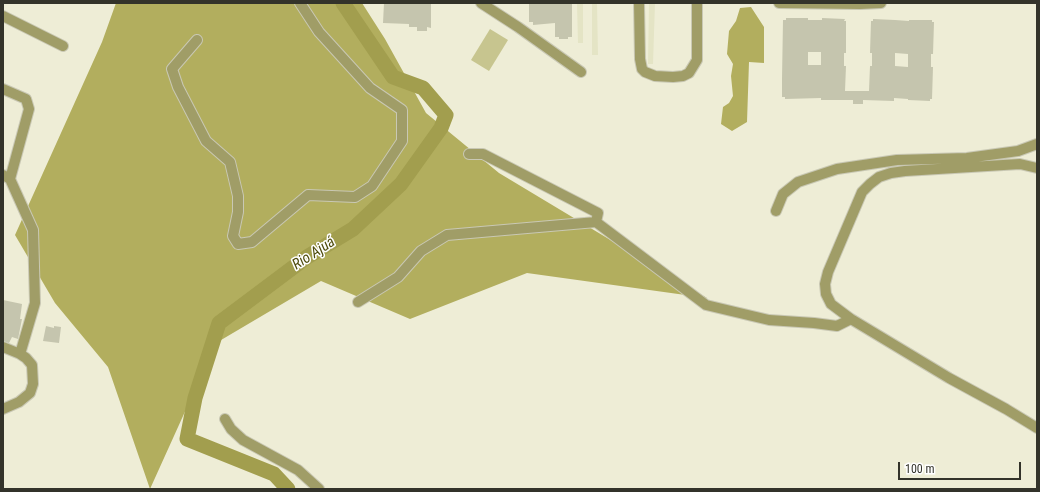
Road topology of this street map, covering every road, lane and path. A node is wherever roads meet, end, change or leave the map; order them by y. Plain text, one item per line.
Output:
1 (300, 3) edge
2 (481, 3) edge
3 (640, 3) edge
4 (697, 3) edge
5 (779, 3) edge
6 (881, 3) edge
7 (3, 16) edge
8 (197, 40) dead end
9 (63, 46) dead end
10 (582, 72) dead end
11 (3, 90) edge
12 (1037, 144) edge
13 (469, 154) dead end
14 (1037, 168) edge
15 (7, 177) edge
16 (776, 211) dead end
17 (596, 222) junction
18 (358, 302) dead end
19 (851, 319) junction
20 (3, 347) edge
21 (20, 354) junction
22 (3, 409) edge
23 (225, 419) dead end
24 (1037, 428) edge
25 (319, 489) edge

1 - 8 street
2 - 10 street
3 - 4 street
5 - 6 street
7 - 9 street
11 - 15 street
12 - 16 street
13 - 17 street
14 - 19 street
15 - 21 street
17 - 18 street
17 - 19 street
19 - 24 street
20 - 21 street
21 - 22 street
23 - 25 street

